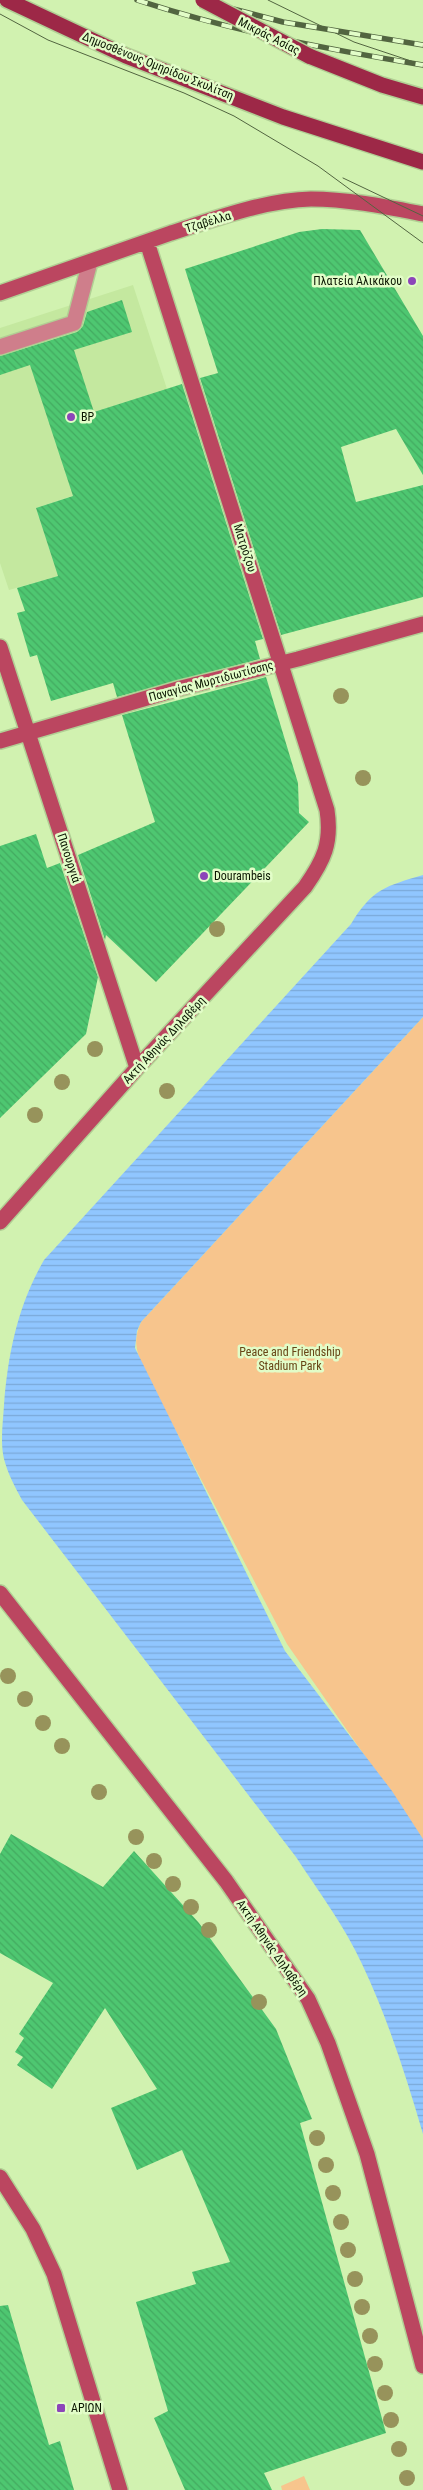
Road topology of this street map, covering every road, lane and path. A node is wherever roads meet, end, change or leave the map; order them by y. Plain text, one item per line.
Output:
1 (7, 0) edge
2 (203, 0) edge
3 (423, 98) edge
4 (423, 162) edge
5 (423, 214) edge
6 (147, 242) junction
7 (90, 262) junction
8 (0, 293) edge
9 (0, 347) edge
10 (423, 624) edge
11 (0, 647) edge
12 (282, 663) junction
13 (28, 733) junction
14 (0, 741) edge
15 (324, 855) joint
16 (137, 1068) junction
17 (0, 1222) edge
18 (0, 1593) edge
19 (0, 2177) edge
20 (423, 2366) edge
21 (120, 2490) edge

1 - 4 main road, Δημοσθένους Ομηρίδου Σκυλίτση
2 - 3 main road, Μικράς Ασίας, bridge
5 - 6 street, Τζαβέλλα
6 - 7 street, Τζαβέλλα
6 - 12 street, Ματρόζου
7 - 8 street, Τζαβέλλα
7 - 9 lane
10 - 12 street, Παναγίας Μυρτιδιωτίσσης
11 - 13 street, Πανουργιά
12 - 13 street, Παναγίας Μυρτιδιωτίσσης
12 - 15 street, Ματρόζου
13 - 14 street, Παναγίας Μυρτιδιωτίσσης
13 - 16 street, Πανουργιά
15 - 16 street, Ακτή Αθηνάς Δηλαβέρη
16 - 17 street, Ακτή Αθηνάς Δηλαβέρη
18 - 20 street, Ακτή Αθηνάς Δηλαβέρη
19 - 21 street

